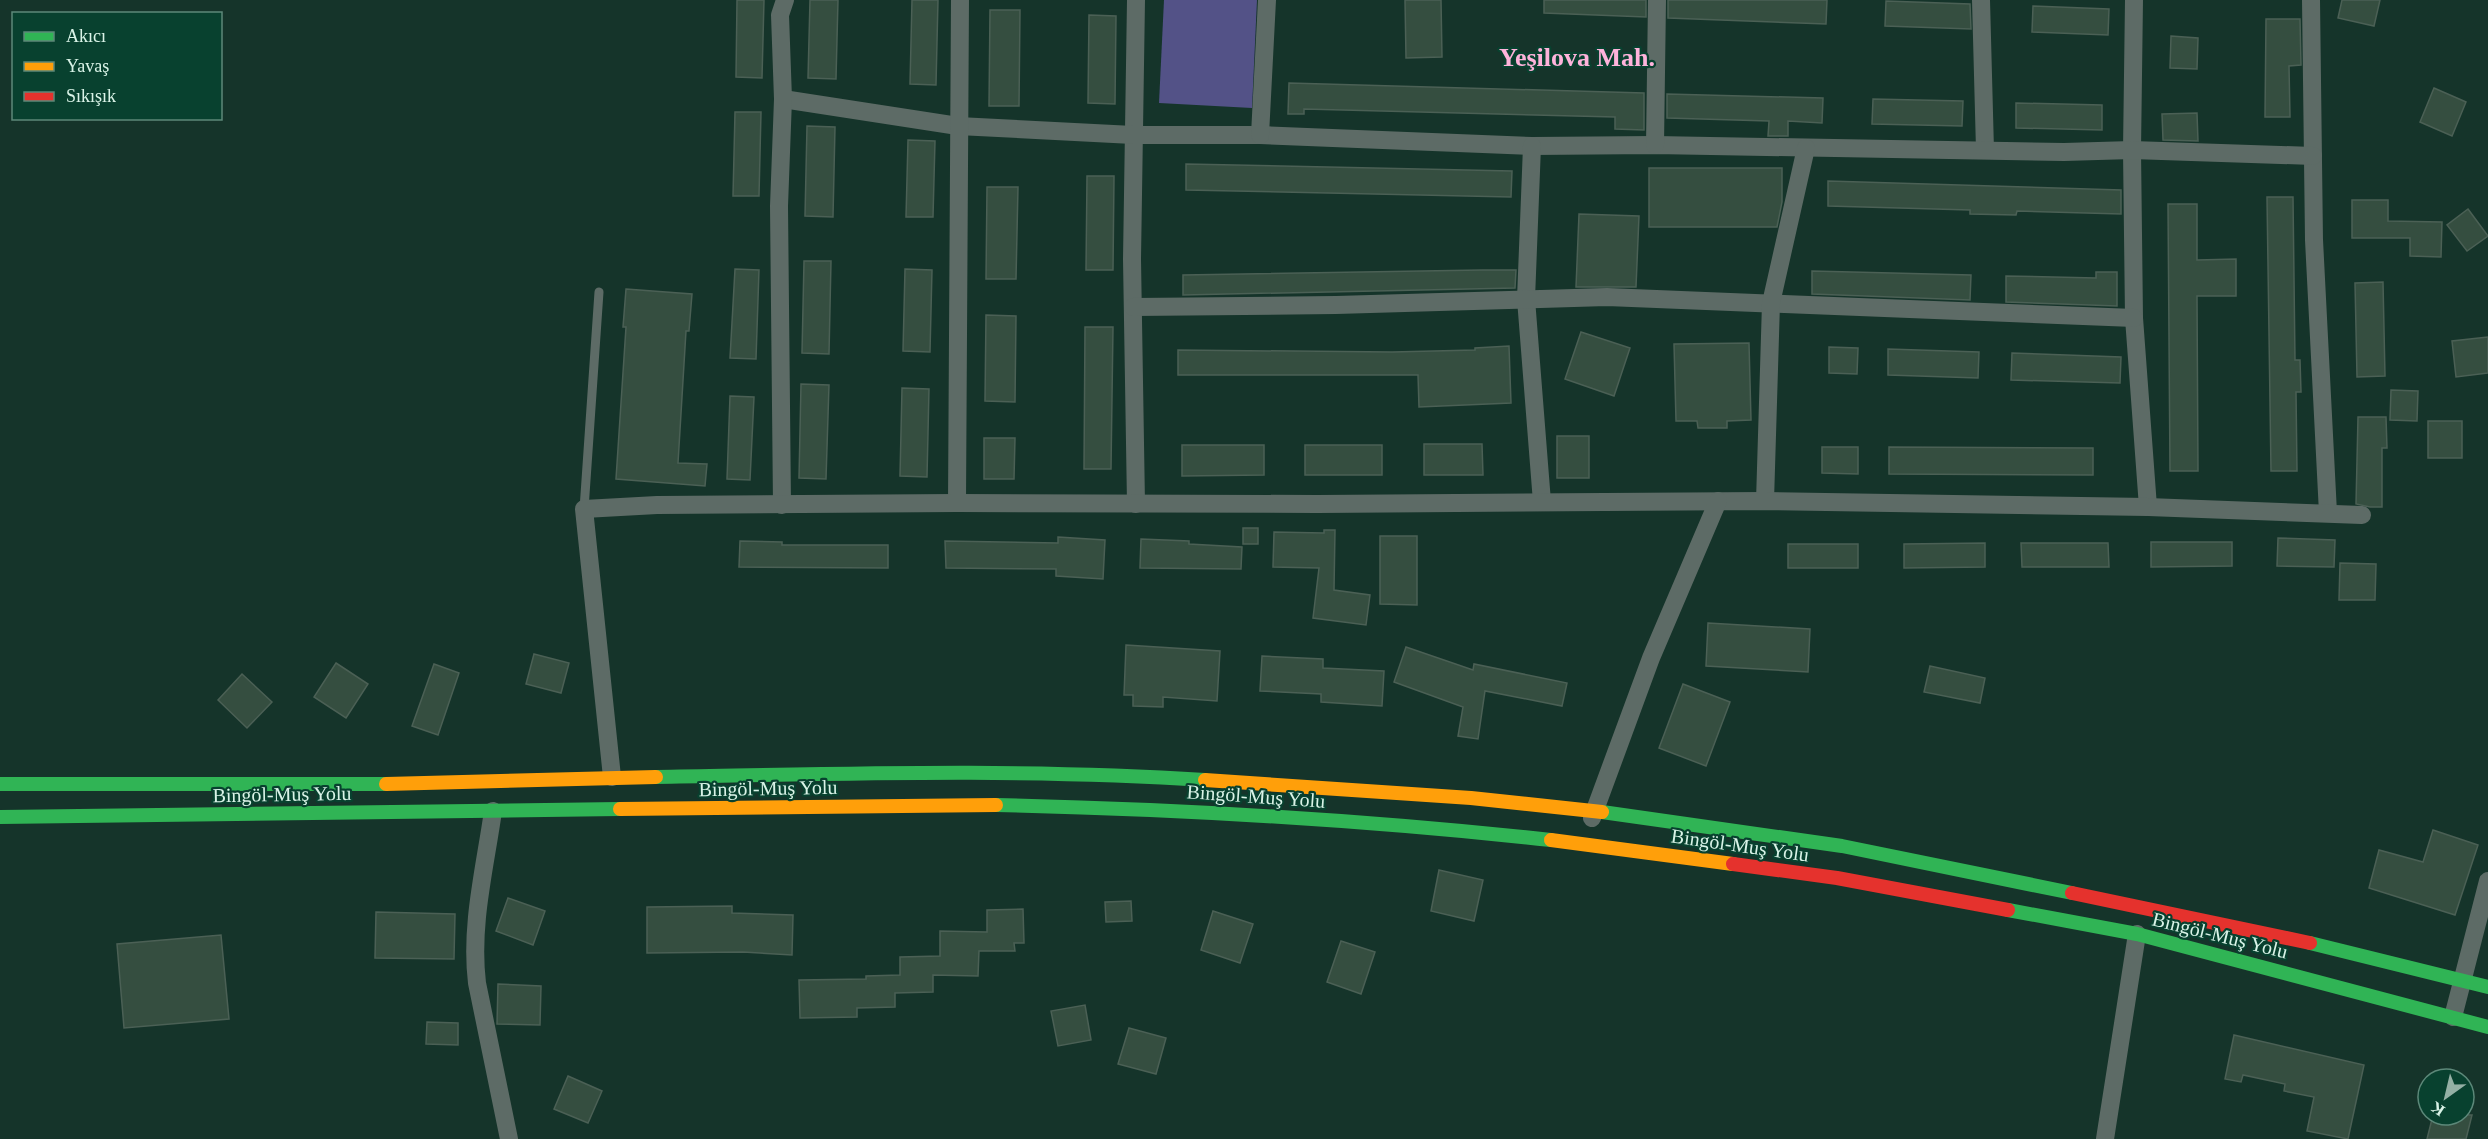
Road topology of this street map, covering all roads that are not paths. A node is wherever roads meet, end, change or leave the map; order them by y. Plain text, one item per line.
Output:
1 (785, 0) edge
2 (960, 0) edge
3 (1136, 0) edge
4 (1267, 0) edge
5 (1657, 0) edge
6 (1982, 0) edge
7 (2134, 0) edge
8 (2311, 0) edge
9 (783, 99) junction
10 (958, 126) junction
11 (1133, 135) junction
12 (1260, 135) junction
13 (1655, 145) junction
14 (1532, 147) junction
15 (1806, 148) junction
16 (1985, 150) junction
17 (2132, 150) junction
18 (2313, 156) junction
19 (599, 292) dead end
20 (1526, 299) junction
21 (1771, 303) junction
22 (1132, 307) junction
23 (2134, 318) junction
24 (1718, 501) junction
25 (1765, 501) junction
26 (1542, 502) junction
27 (957, 503) junction
28 (1136, 504) junction
29 (782, 505) junction
30 (2148, 507) junction
31 (584, 509) junction
32 (2328, 513) junction
33 (2362, 515) dead end
34 (612, 777) junction
35 (0, 784) edge
36 (493, 811) junction
37 (1594, 811) junction
38 (0, 817) edge
39 (1584, 843) junction
40 (2488, 881) edge
41 (2137, 934) junction
42 (2463, 979) junction
43 (2488, 987) edge
44 (2453, 1017) junction
45 (2488, 1027) edge
46 (509, 1139) edge
47 (2105, 1139) edge

1 - 9 street
2 - 10 street
3 - 11 street
4 - 12 street
5 - 13 street
6 - 16 street
7 - 17 street
8 - 18 street
9 - 10 street
9 - 29 street
10 - 11 street
10 - 27 street
11 - 12 street
11 - 22 street
12 - 14 street
13 - 14 street
13 - 15 street
14 - 20 street
15 - 16 street
15 - 21 street
16 - 17 street
17 - 18 street
17 - 23 street
18 - 32 street
19 - 31 lane
20 - 21 street
20 - 22 street
20 - 26 street
21 - 23 street
21 - 25 street
22 - 28 street
23 - 30 street
24 - 25 street
24 - 26 street
24 - 37 street
25 - 30 street
26 - 28 street
27 - 28 street
27 - 29 street
29 - 31 street
30 - 32 street
31 - 34 street
32 - 33 street
34 - 35 highway, Bingöl-Muş Yolu
34 - 37 highway, Bingöl-Muş Yolu
36 - 38 highway, Bingöl-Muş Yolu
36 - 39 highway, Bingöl-Muş Yolu
36 - 46 street
37 - 39 street
37 - 42 highway, Bingöl-Muş Yolu
39 - 41 highway, Bingöl-Muş Yolu
40 - 42 street
41 - 44 highway, Bingöl-Muş Yolu
41 - 47 street
42 - 43 highway, Bingöl-Muş Yolu
42 - 44 street
44 - 45 highway, Bingöl-Muş Yolu

